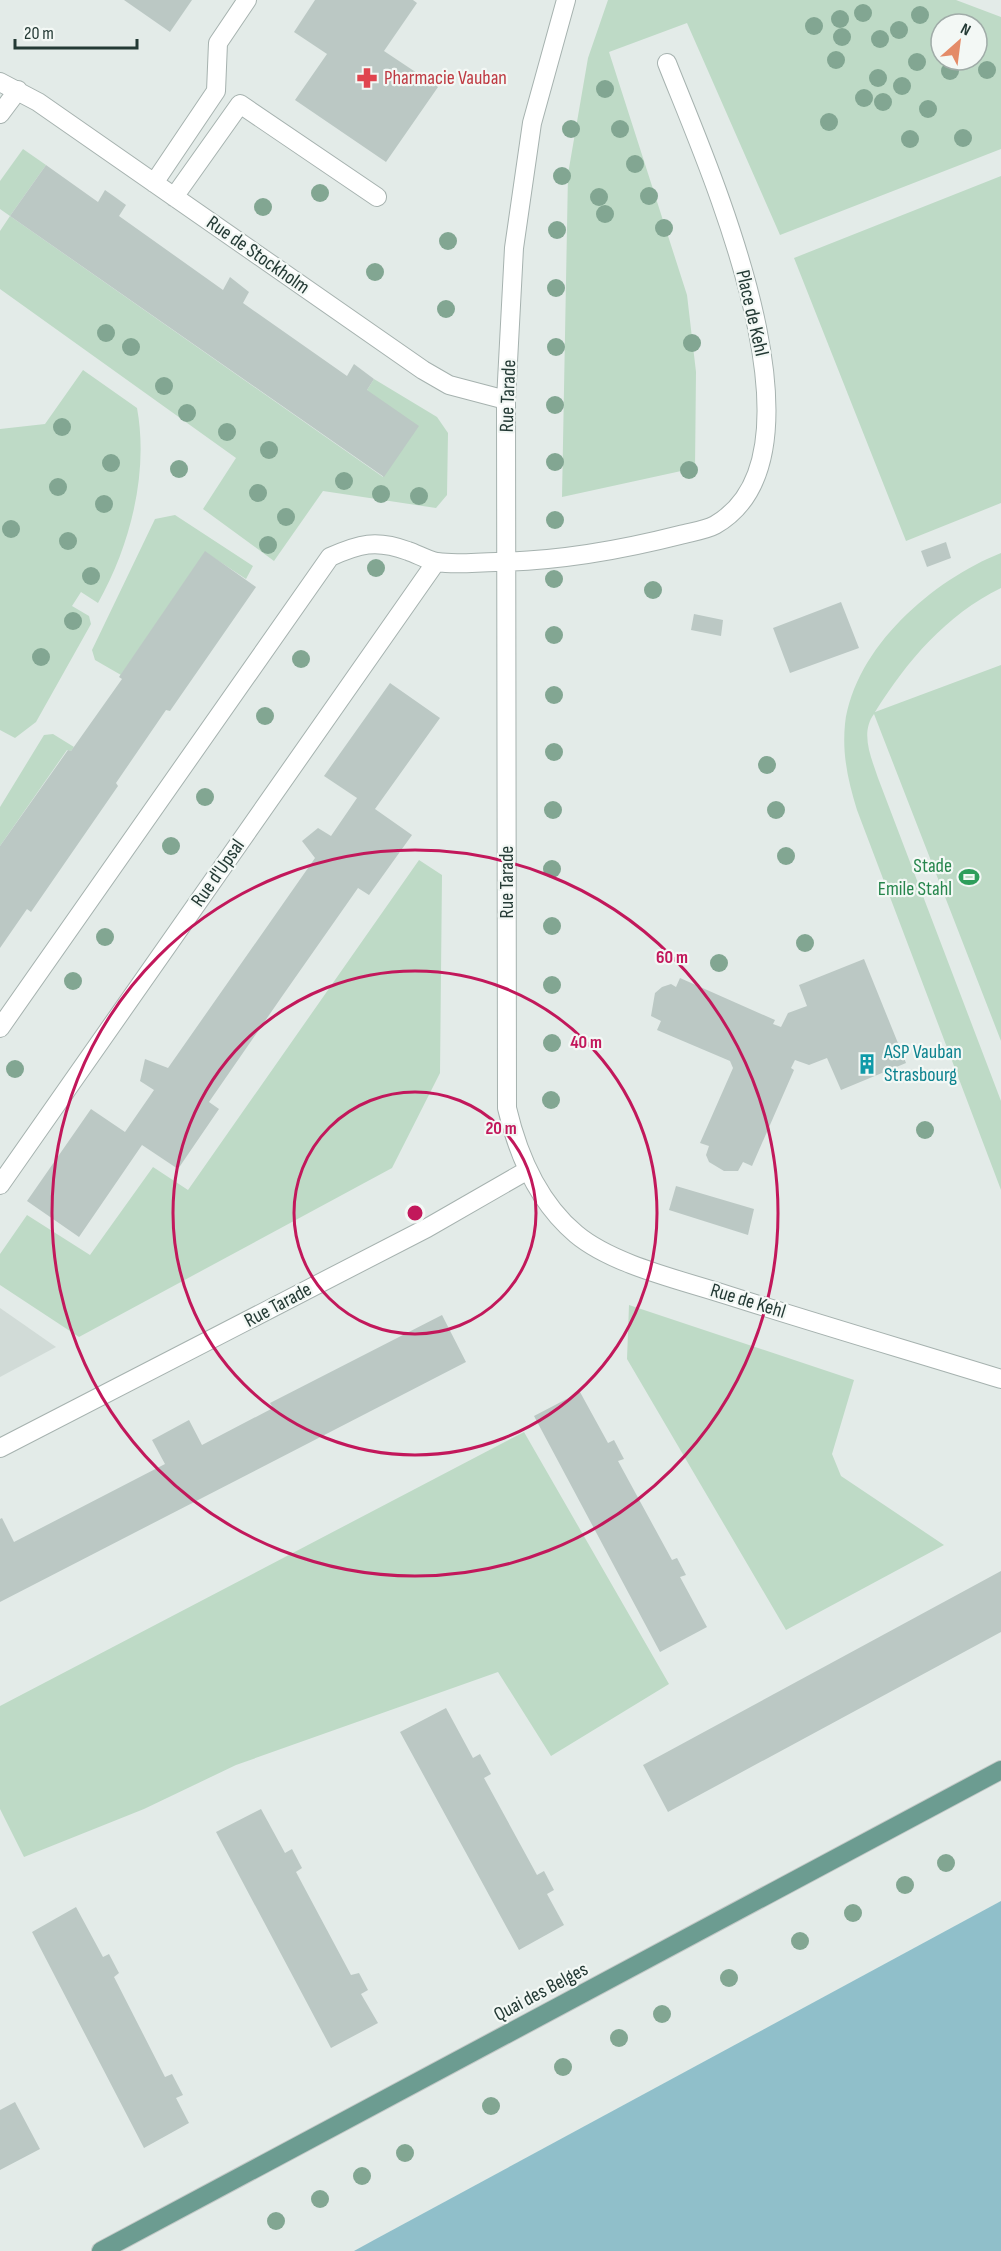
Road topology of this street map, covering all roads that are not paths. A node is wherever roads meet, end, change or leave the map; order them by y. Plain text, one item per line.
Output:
1 (247, 0) edge
2 (566, 0) edge
3 (667, 63) dead end
4 (0, 82) edge
5 (18, 90) junction
6 (0, 114) edge
7 (154, 183) junction
8 (174, 197) junction
9 (377, 197) dead end
10 (506, 400) junction
11 (436, 562) junction
12 (506, 562) junction
13 (0, 1028) edge
14 (528, 1170) junction
15 (0, 1185) edge
16 (1001, 1379) edge
17 (0, 1448) edge
18 (1001, 1770) edge
19 (101, 2251) edge

1 - 7 street
2 - 10 street, Rue Tarade
3 - 12 street, Place de Kehl
4 - 5 street, Rue de Stockholm
5 - 6 street
5 - 7 street, Rue de Stockholm
7 - 8 street, Rue de Stockholm
8 - 9 street
8 - 10 street, Rue de Stockholm
10 - 12 street, Rue Tarade
11 - 12 street
11 - 13 street
11 - 15 street, Rue d'Upsal
12 - 14 street, Rue Tarade
14 - 16 street, Rue de Kehl
14 - 17 street, Rue Tarade
18 - 19 main road, Quai des Belges

